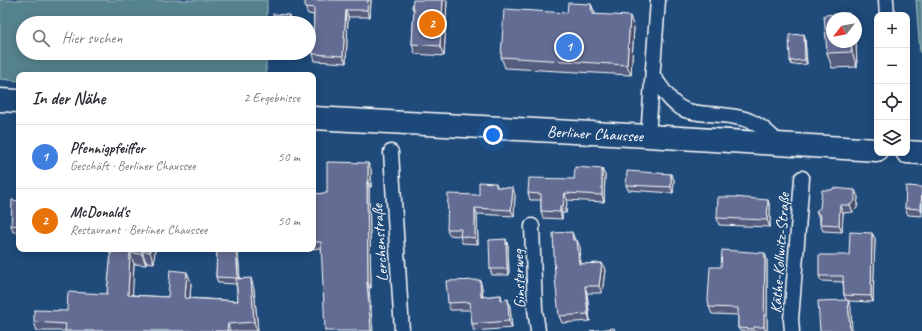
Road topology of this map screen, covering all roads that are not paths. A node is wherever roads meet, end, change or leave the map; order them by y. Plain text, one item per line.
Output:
1 (658, 0) edge
2 (886, 0) edge
3 (887, 12) edge
4 (652, 76) junction
5 (0, 100) edge
6 (16, 101) edge
7 (316, 118) edge
8 (648, 136) junction
9 (779, 144) junction
10 (874, 150) edge
11 (390, 152) dead end
12 (910, 152) edge
13 (922, 153) edge
14 (802, 178) dead end
15 (532, 226) dead end
16 (402, 331) edge
17 (538, 331) edge
18 (792, 331) edge

1 - 4 street
2 - 3 street
4 - 8 street
4 - 9 street
5 - 6 main road
7 - 8 main road, Berliner Chaussee
8 - 9 main road, Berliner Chaussee
9 - 10 main road, Berliner Chaussee
11 - 16 street, Lerchenstraße
12 - 13 main road
14 - 18 street, Käthe-Kollwitz-Straße
15 - 17 street, Ginsterweg

